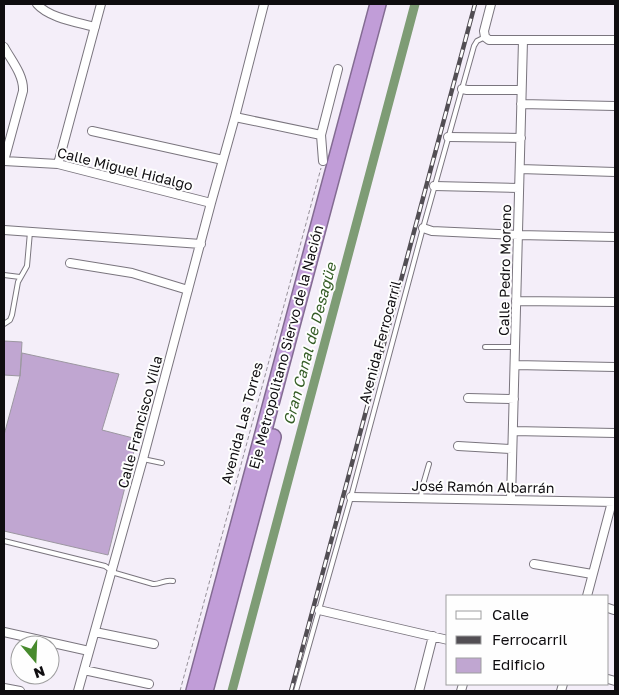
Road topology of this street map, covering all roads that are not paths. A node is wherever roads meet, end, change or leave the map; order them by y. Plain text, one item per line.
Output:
1 (37, 4) edge
2 (101, 4) edge
3 (264, 4) edge
4 (378, 4) edge
5 (388, 4) edge
6 (491, 4) edge
7 (47, 8) edge
8 (95, 27) junction
9 (485, 37) junction
10 (523, 40) junction
11 (615, 40) edge
12 (4, 47) edge
13 (338, 69) dead end
14 (462, 88) junction
15 (521, 90) junction
16 (521, 104) junction
17 (615, 106) edge
18 (236, 117) junction
19 (92, 131) dead end
20 (321, 135) junction
21 (448, 137) junction
22 (521, 138) junction
23 (223, 160) junction
24 (4, 161) edge
25 (323, 161) road end
26 (58, 164) junction
27 (520, 169) junction
28 (615, 172) edge
29 (434, 186) junction
30 (519, 188) junction
31 (211, 203) junction
32 (423, 228) junction
33 (4, 230) edge
34 (30, 232) junction
35 (518, 235) junction
36 (615, 237) edge
37 (201, 244) junction
38 (70, 263) dead end
39 (4, 275) edge
40 (20, 277) junction
41 (188, 290) junction
42 (516, 301) junction
43 (615, 302) edge
44 (4, 324) edge
45 (485, 347) dead end
46 (515, 347) junction
47 (515, 365) junction
48 (615, 368) edge
49 (468, 398) dead end
50 (514, 399) junction
51 (513, 431) junction
52 (615, 433) edge
53 (458, 446) dead end
54 (512, 449) junction
55 (143, 459) junction
56 (162, 463) dead end
57 (429, 464) dead end
58 (351, 498) junction
59 (421, 498) junction
60 (511, 500) junction
61 (614, 502) edge
62 (4, 541) edge
63 (534, 564) dead end
64 (112, 570) junction
65 (592, 574) junction
66 (173, 581) dead end
67 (587, 595) edge
68 (319, 610) junction
69 (4, 632) edge
70 (95, 632) junction
71 (433, 636) junction
72 (446, 639) edge
73 (154, 644) dead end
74 (89, 651) junction
75 (84, 670) junction
76 (148, 684) dead end
77 (4, 688) edge
78 (20, 691) edge
79 (78, 691) edge
80 (194, 691) edge
81 (205, 691) edge
82 (296, 691) edge
83 (419, 691) edge

1 - 7 street
2 - 8 street
3 - 18 street, Calle Francisco Villa
4 - 80 highway, Eje Metropolitano Siervo de la Nación
5 - 81 highway, Eje Metropolitano Siervo de la Nación
6 - 9 street, Avenida Ferrocarril
7 - 8 street
8 - 26 street
9 - 10 street
9 - 14 lane, Avenida Ferrocarril
10 - 11 street
10 - 15 street, Calle Pedro Moreno
12 - 24 street
13 - 20 street
14 - 15 street
14 - 21 lane, Avenida Ferrocarril
15 - 16 street, Calle Pedro Moreno
16 - 17 street
16 - 22 street, Calle Pedro Moreno
18 - 20 street
18 - 23 street, Calle Francisco Villa
19 - 23 street
20 - 25 street
21 - 22 street
21 - 29 lane, Avenida Ferrocarril
22 - 27 street, Calle Pedro Moreno
23 - 31 street, Calle Francisco Villa
24 - 26 street, Calle Miguel Hidalgo
26 - 31 street, Calle Miguel Hidalgo
27 - 28 street
27 - 30 street, Calle Pedro Moreno
29 - 30 street
29 - 32 lane, Avenida Ferrocarril
30 - 35 street, Calle Pedro Moreno
31 - 37 street, Calle Francisco Villa
32 - 35 street
32 - 58 lane, Avenida Ferrocarril
33 - 34 street
34 - 37 street
34 - 40 lane
35 - 36 street
35 - 42 street, Calle Pedro Moreno
37 - 41 street, Calle Francisco Villa
38 - 41 street
39 - 40 lane
40 - 44 lane
41 - 55 street, Calle Francisco Villa
42 - 43 street
42 - 46 street, Calle Pedro Moreno
45 - 46 lane
46 - 47 street, Calle Pedro Moreno
47 - 48 street
47 - 50 street, Calle Pedro Moreno
49 - 50 street
50 - 51 street, Calle Pedro Moreno
51 - 52 street
51 - 54 street, Calle Pedro Moreno
53 - 54 street
54 - 60 street, Calle Pedro Moreno
55 - 56 lane
55 - 64 street, Calle Francisco Villa
57 - 59 lane
58 - 59 street, José Ramón Albarrán
58 - 68 lane, Avenida Ferrocarril
59 - 60 street, José Ramón Albarrán
60 - 61 street, José Ramón Albarrán
61 - 65 street
62 - 64 lane
63 - 65 street
64 - 66 lane
64 - 70 street, Calle Francisco Villa
65 - 67 street
68 - 71 street
68 - 82 lane, Avenida Ferrocarril
69 - 74 street
70 - 73 street
70 - 74 street, Calle Francisco Villa
71 - 72 street
71 - 83 street
74 - 75 street, Calle Francisco Villa
75 - 76 street
75 - 79 street, Calle Francisco Villa
77 - 78 street

